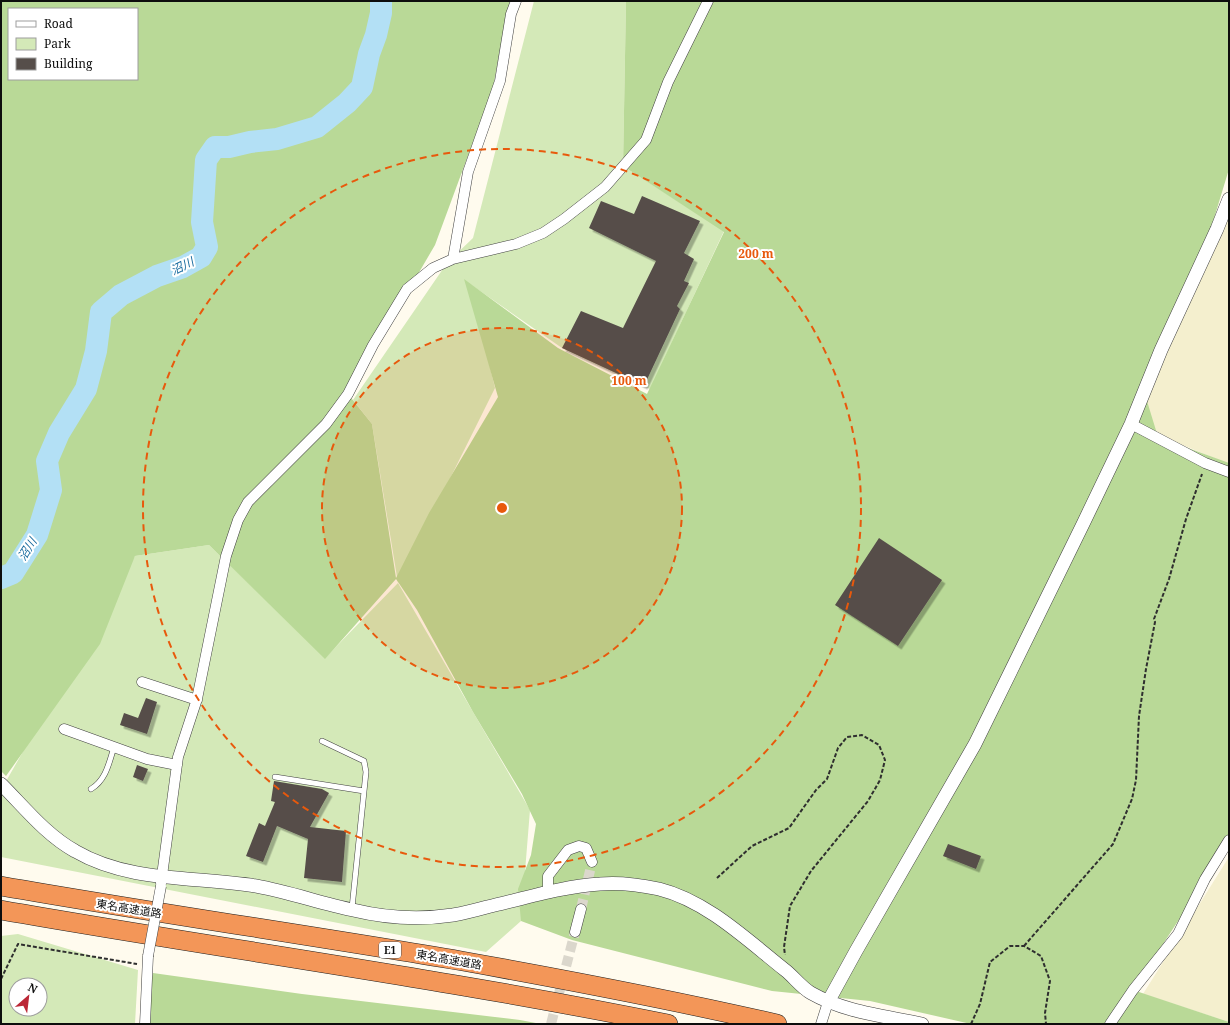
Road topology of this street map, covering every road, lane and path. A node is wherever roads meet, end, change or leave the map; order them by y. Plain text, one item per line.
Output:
1 (516, 1) edge
2 (708, 1) edge
3 (1229, 199) edge
4 (453, 259) junction
5 (1131, 424) junction
6 (1205, 463) junction
7 (1229, 472) edge
8 (142, 682) dead end
9 (197, 700) junction
10 (64, 729) dead end
11 (322, 741) dead end
12 (114, 747) junction
13 (177, 765) junction
14 (275, 777) dead end
15 (1, 784) edge
16 (92, 789) dead end
17 (364, 791) junction
18 (1229, 840) edge
19 (592, 862) dead end
20 (717, 878) dead end
21 (162, 882) junction
22 (1, 886) edge
23 (548, 893) junction
24 (581, 909) tunnel mouth
25 (1, 910) edge
26 (352, 910) junction
27 (574, 932) tunnel mouth
28 (1024, 946) junction
29 (148, 961) junction
30 (787, 972) junction
31 (1, 979) edge
32 (826, 1008) junction
33 (145, 1024) edge
34 (668, 1024) edge
35 (777, 1024) edge
36 (821, 1024) edge
37 (922, 1024) edge
38 (970, 1024) edge
39 (1046, 1024) edge
40 (1110, 1024) edge

1 - 4 street
2 - 4 street
3 - 5 street
4 - 9 street
5 - 6 street
5 - 32 street
6 - 7 street
6 - 28 path
8 - 9 street
9 - 13 street
10 - 12 street
11 - 17 lane
12 - 13 street
12 - 16 lane
13 - 21 street
14 - 17 lane
15 - 21 street
17 - 26 lane
18 - 40 street
19 - 23 street
20 - 30 path
21 - 26 street
21 - 29 street, bridge
22 - 35 highway, 東名高速道路 / E1
23 - 26 street
23 - 30 street
24 - 27 street
25 - 34 highway, E1
28 - 38 path
28 - 39 path
29 - 31 path
29 - 33 street
30 - 32 street
32 - 36 street
32 - 37 street

